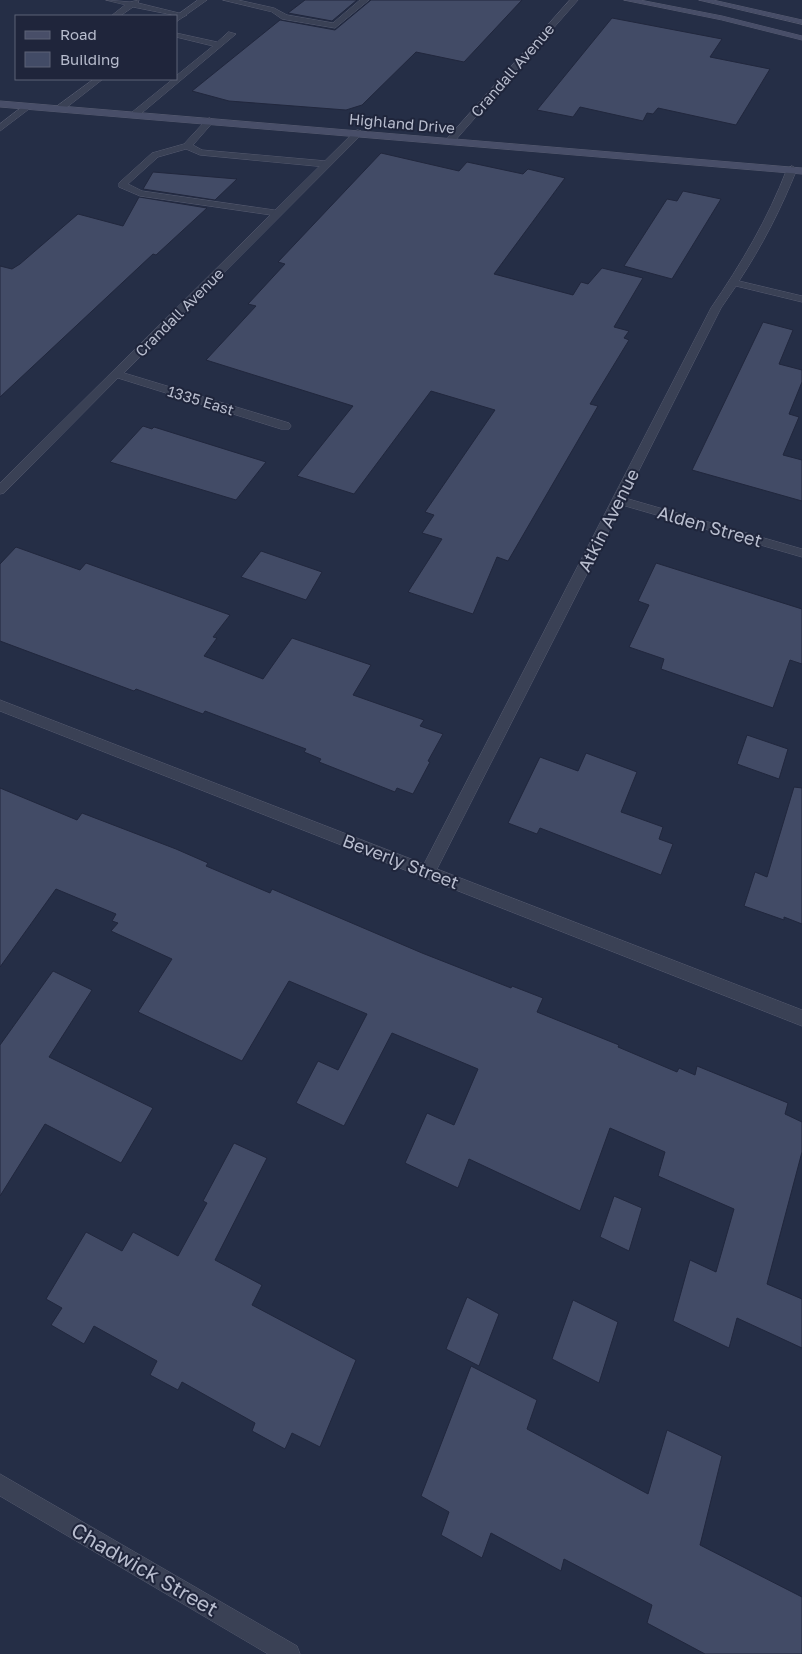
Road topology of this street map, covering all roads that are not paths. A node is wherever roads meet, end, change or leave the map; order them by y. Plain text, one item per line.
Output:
1 (110, 0) edge
2 (203, 0) edge
3 (227, 0) edge
4 (365, 0) edge
5 (574, 0) edge
6 (628, 0) edge
7 (703, 0) edge
8 (134, 2) edge
9 (274, 10) junction
10 (295, 12) dead end
11 (183, 14) junction
12 (116, 15) edge
13 (311, 15) dead end
14 (178, 18) edge
15 (802, 22) edge
16 (318, 23) junction
17 (232, 34) dead end
18 (178, 35) edge
19 (802, 38) edge
20 (218, 45) junction
21 (178, 78) edge
22 (97, 80) edge
23 (176, 80) edge
24 (0, 104) edge
25 (29, 106) junction
26 (58, 109) junction
27 (134, 115) junction
28 (210, 121) junction
29 (0, 128) edge
30 (358, 133) junction
31 (450, 141) junction
32 (187, 146) junction
33 (326, 164) junction
34 (797, 170) edge
35 (278, 213) junction
36 (734, 283) junction
37 (802, 299) edge
38 (116, 374) junction
39 (286, 426) dead end
40 (0, 490) edge
41 (619, 500) junction
42 (802, 553) edge
43 (0, 705) edge
44 (428, 872) junction
45 (802, 1018) edge
46 (0, 1484) edge
47 (289, 1654) edge

1 - 8 street
2 - 11 street
3 - 9 street
4 - 16 street
5 - 31 street, Crandall Avenue
6 - 19 main road
7 - 15 main road
8 - 11 street
8 - 12 street
9 - 10 street
9 - 16 street
11 - 14 street
13 - 16 street
17 - 20 street
18 - 20 street
20 - 21 street
22 - 26 street
23 - 27 street
24 - 25 main road, Highland Drive
25 - 26 main road, Highland Drive
25 - 29 street
26 - 27 main road, Highland Drive
27 - 28 main road, Highland Drive
28 - 30 main road, Highland Drive
28 - 32 street
30 - 31 main road, Highland Drive
30 - 33 street, Crandall Avenue
31 - 34 main road, Highland Drive
32 - 33 street
32 - 35 street
33 - 35 street, Crandall Avenue
34 - 36 street, Atkin Avenue
35 - 38 street, Crandall Avenue
36 - 37 street
36 - 41 street, Atkin Avenue
38 - 39 street, 1335 East
38 - 40 street, Crandall Avenue
41 - 42 street, Alden Street
41 - 44 street, Atkin Avenue
43 - 44 street, Beverly Street
44 - 45 street, Beverly Street
46 - 47 street, Chadwick Street

